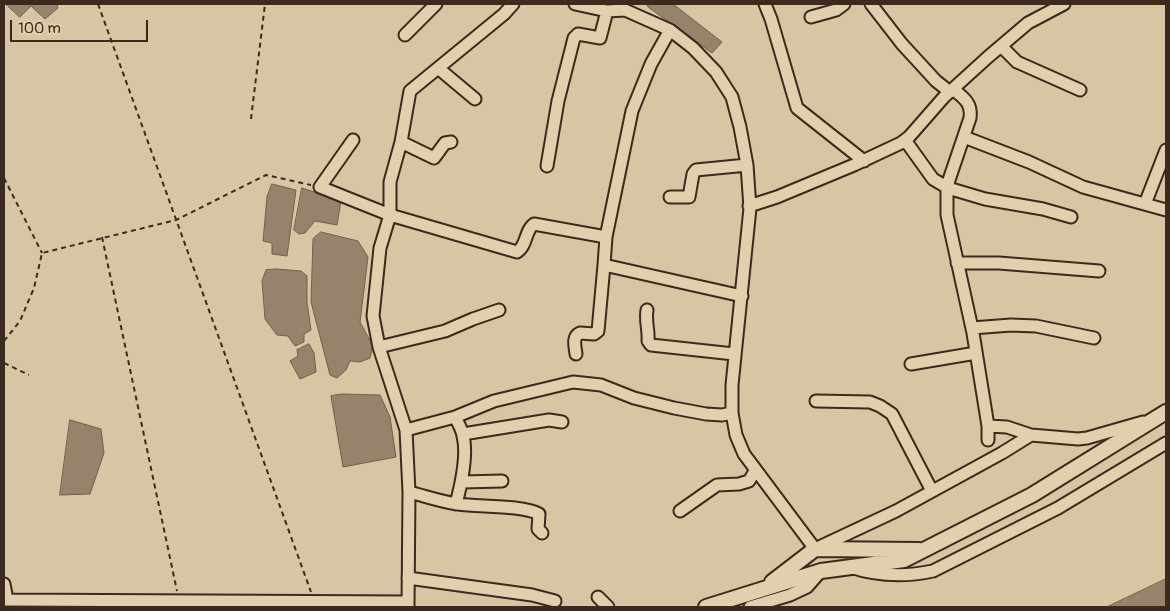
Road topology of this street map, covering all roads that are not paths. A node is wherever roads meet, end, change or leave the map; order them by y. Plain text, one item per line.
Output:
1 (436, 4) edge
2 (513, 4) edge
3 (575, 4) edge
4 (765, 4) edge
5 (844, 4) edge
6 (870, 4) edge
7 (1064, 4) edge
8 (627, 7) edge
9 (607, 11) junction
10 (811, 17) dead end
11 (670, 30) junction
12 (405, 35) dead end
13 (1001, 46) junction
14 (438, 68) junction
15 (952, 90) junction
16 (1080, 90) dead end
17 (475, 99) dead end
18 (964, 137) junction
19 (353, 140) dead end
20 (905, 140) junction
21 (401, 142) junction
22 (451, 142) dead end
23 (1166, 150) edge
24 (864, 161) junction
25 (747, 165) junction
26 (547, 166) dead end
27 (948, 188) junction
28 (670, 197) dead end
29 (1145, 204) junction
30 (750, 206) junction
31 (1166, 210) edge
32 (390, 215) junction
33 (1072, 217) dead end
34 (606, 237) junction
35 (957, 263) junction
36 (604, 265) junction
37 (1099, 272) dead end
38 (742, 296) junction
39 (499, 310) dead end
40 (647, 310) dead end
41 (972, 328) junction
42 (1094, 338) dead end
43 (379, 347) junction
44 (976, 353) junction
45 (576, 354) dead end
46 (734, 354) junction
47 (911, 364) dead end
48 (816, 401) dead end
49 (1166, 412) edge
50 (732, 413) junction
51 (455, 417) junction
52 (1151, 420) junction
53 (562, 422) dead end
54 (988, 426) junction
55 (406, 430) junction
56 (463, 434) junction
57 (1031, 435) junction
58 (988, 440) dead end
59 (1166, 443) edge
60 (755, 471) junction
61 (502, 481) dead end
62 (462, 482) junction
63 (932, 491) junction
64 (409, 492) junction
65 (456, 504) junction
66 (680, 511) dead end
67 (542, 533) dead end
68 (815, 549) junction
69 (924, 550) junction
70 (848, 567) junction
71 (821, 571) junction
72 (408, 578) junction
73 (4, 584) edge
74 (764, 588) junction
75 (598, 597) dead end
76 (5, 600) edge
77 (556, 602) dead end
78 (408, 604) edge
79 (608, 607) edge
80 (706, 607) edge
81 (750, 607) edge

1 - 12 street
2 - 14 street
3 - 9 street
4 - 24 street
5 - 10 street
6 - 15 street
7 - 13 street
8 - 9 street
8 - 11 street
9 - 26 street
11 - 25 street
11 - 34 street
13 - 15 street
13 - 16 street
14 - 17 street
14 - 21 street
15 - 18 street
15 - 20 street
18 - 27 street
18 - 29 street
19 - 32 street
20 - 24 street
20 - 27 street
21 - 22 street
21 - 32 street
23 - 29 street
24 - 30 street
25 - 28 street
25 - 30 street
27 - 33 street
27 - 35 street
29 - 31 street
30 - 38 street
32 - 34 street
32 - 43 street
34 - 36 street
35 - 37 street
35 - 41 street
36 - 38 street
36 - 45 street
38 - 46 street
39 - 43 street
40 - 46 street
41 - 42 street
41 - 44 street
43 - 55 street
44 - 47 street
44 - 54 street
46 - 50 street
48 - 63 street
49 - 52 main road
50 - 51 street
50 - 60 street
51 - 55 street
51 - 56 street
52 - 57 street
52 - 69 main road
53 - 56 street
54 - 57 street
54 - 58 street
55 - 64 street
56 - 62 street
57 - 63 street
59 - 70 street
60 - 66 street
60 - 68 street
61 - 62 street
62 - 65 street
63 - 68 street
64 - 65 street
64 - 72 street
65 - 67 street
68 - 69 main road
68 - 74 main road
69 - 70 main road
70 - 71 main road
71 - 74 main road
71 - 81 street
72 - 77 street
72 - 78 street
73 - 76 street
74 - 80 main road
75 - 79 street
76 - 78 street

